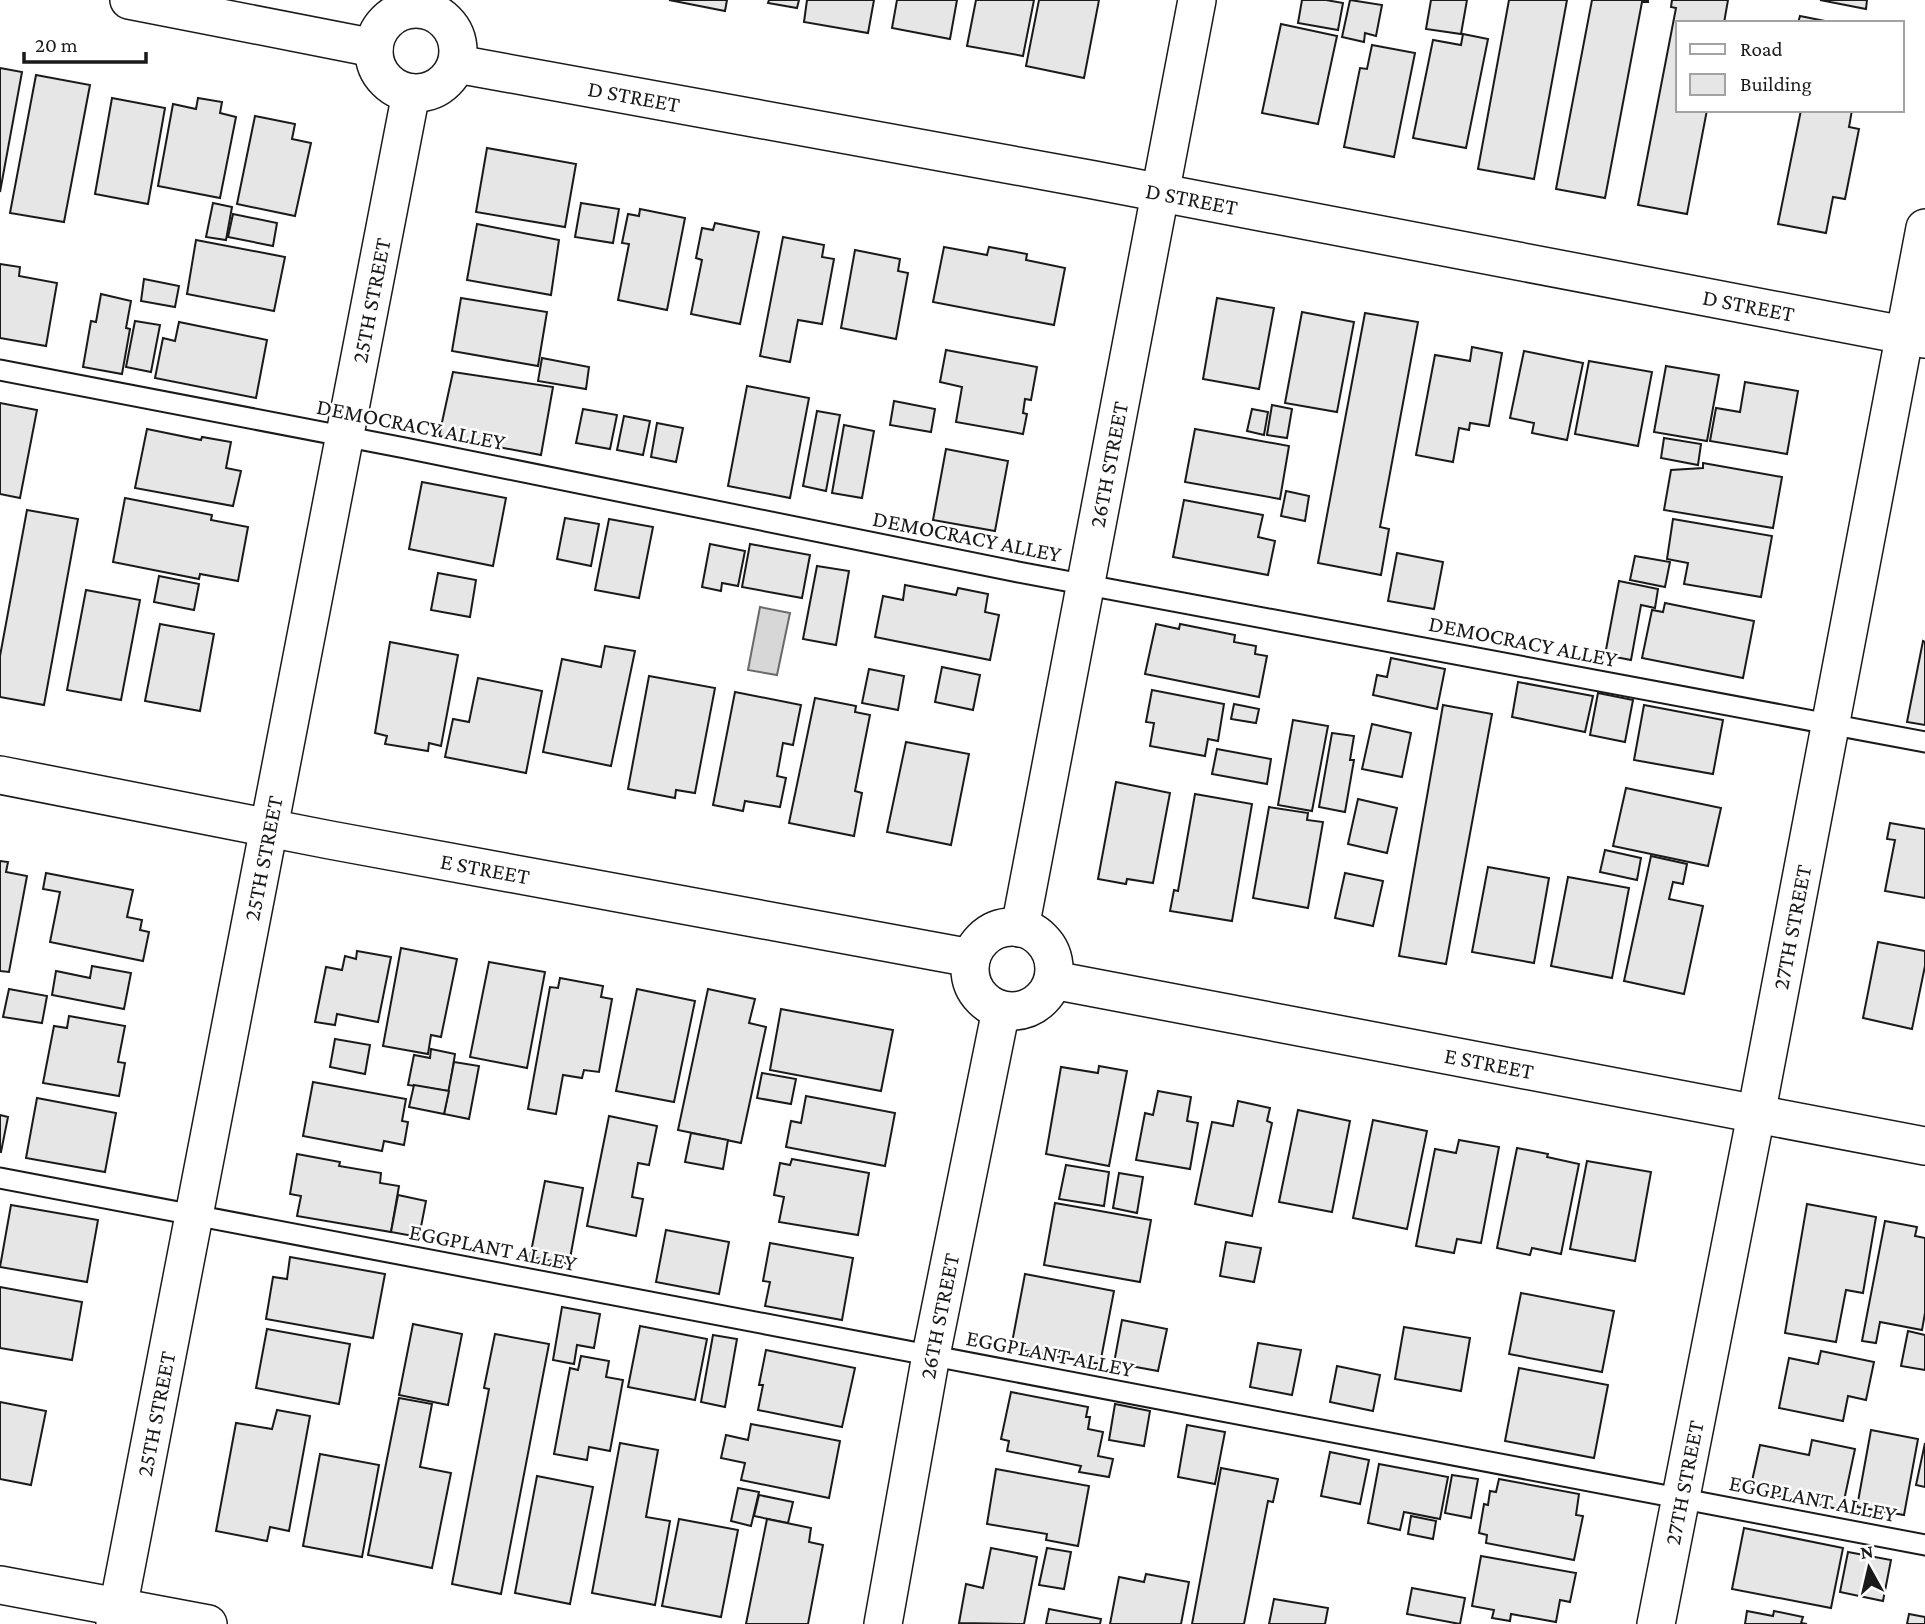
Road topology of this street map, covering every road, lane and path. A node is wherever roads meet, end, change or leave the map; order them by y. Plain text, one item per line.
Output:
1 (129, 0) edge
2 (1197, 0) edge
3 (426, 4) edge
4 (374, 48) junction
5 (457, 64) junction
6 (411, 93) junction
7 (1160, 192) junction
8 (1925, 228) edge
9 (1915, 337) edge
10 (0, 370) edge
11 (345, 436) junction
12 (1086, 584) junction
13 (1829, 724) junction
14 (1925, 742) edge
15 (0, 775) edge
16 (268, 828) junction
17 (1020, 928) junction
18 (971, 958) junction
19 (1053, 980) junction
20 (1001, 1010) junction
21 (1756, 1115) junction
22 (1925, 1146) edge
23 (0, 1178) edge
24 (193, 1214) junction
25 (932, 1355) junction
26 (1680, 1498) junction
27 (1925, 1545) edge
28 (0, 1585) edge
29 (116, 1616) edge
30 (208, 1624) edge
31 (883, 1624) edge
32 (1656, 1624) edge

1 - 4 street
2 - 7 street, 26TH STREET
3 - 4 street
3 - 5 street
4 - 6 street
5 - 6 street
5 - 7 street, D STREET
6 - 11 street, 25TH STREET
7 - 9 street, D STREET
7 - 12 street, 26TH STREET
8 - 9 street, 27TH STREET
9 - 13 street, 27TH STREET
10 - 11 lane, DEMOCRACY ALLEY
11 - 12 lane, DEMOCRACY ALLEY
11 - 16 street, 25TH STREET
12 - 13 lane, DEMOCRACY ALLEY
12 - 17 street, 26TH STREET
13 - 14 lane, DEMOCRACY ALLEY
13 - 21 street, 27TH STREET
15 - 16 street, E STREET
16 - 18 street, E STREET
16 - 24 street, 25TH STREET
17 - 18 street
17 - 19 street
18 - 20 street
19 - 20 street
19 - 21 street, E STREET
20 - 25 street, 26TH STREET
21 - 22 street, E STREET
21 - 26 street, 27TH STREET
23 - 24 lane, EGGPLANT ALLEY
24 - 25 lane, EGGPLANT ALLEY
24 - 29 street, 25TH STREET
25 - 26 lane, EGGPLANT ALLEY
25 - 31 street, 26TH STREET
26 - 27 lane, EGGPLANT ALLEY
26 - 32 street, 27TH STREET
28 - 29 street
29 - 30 street

